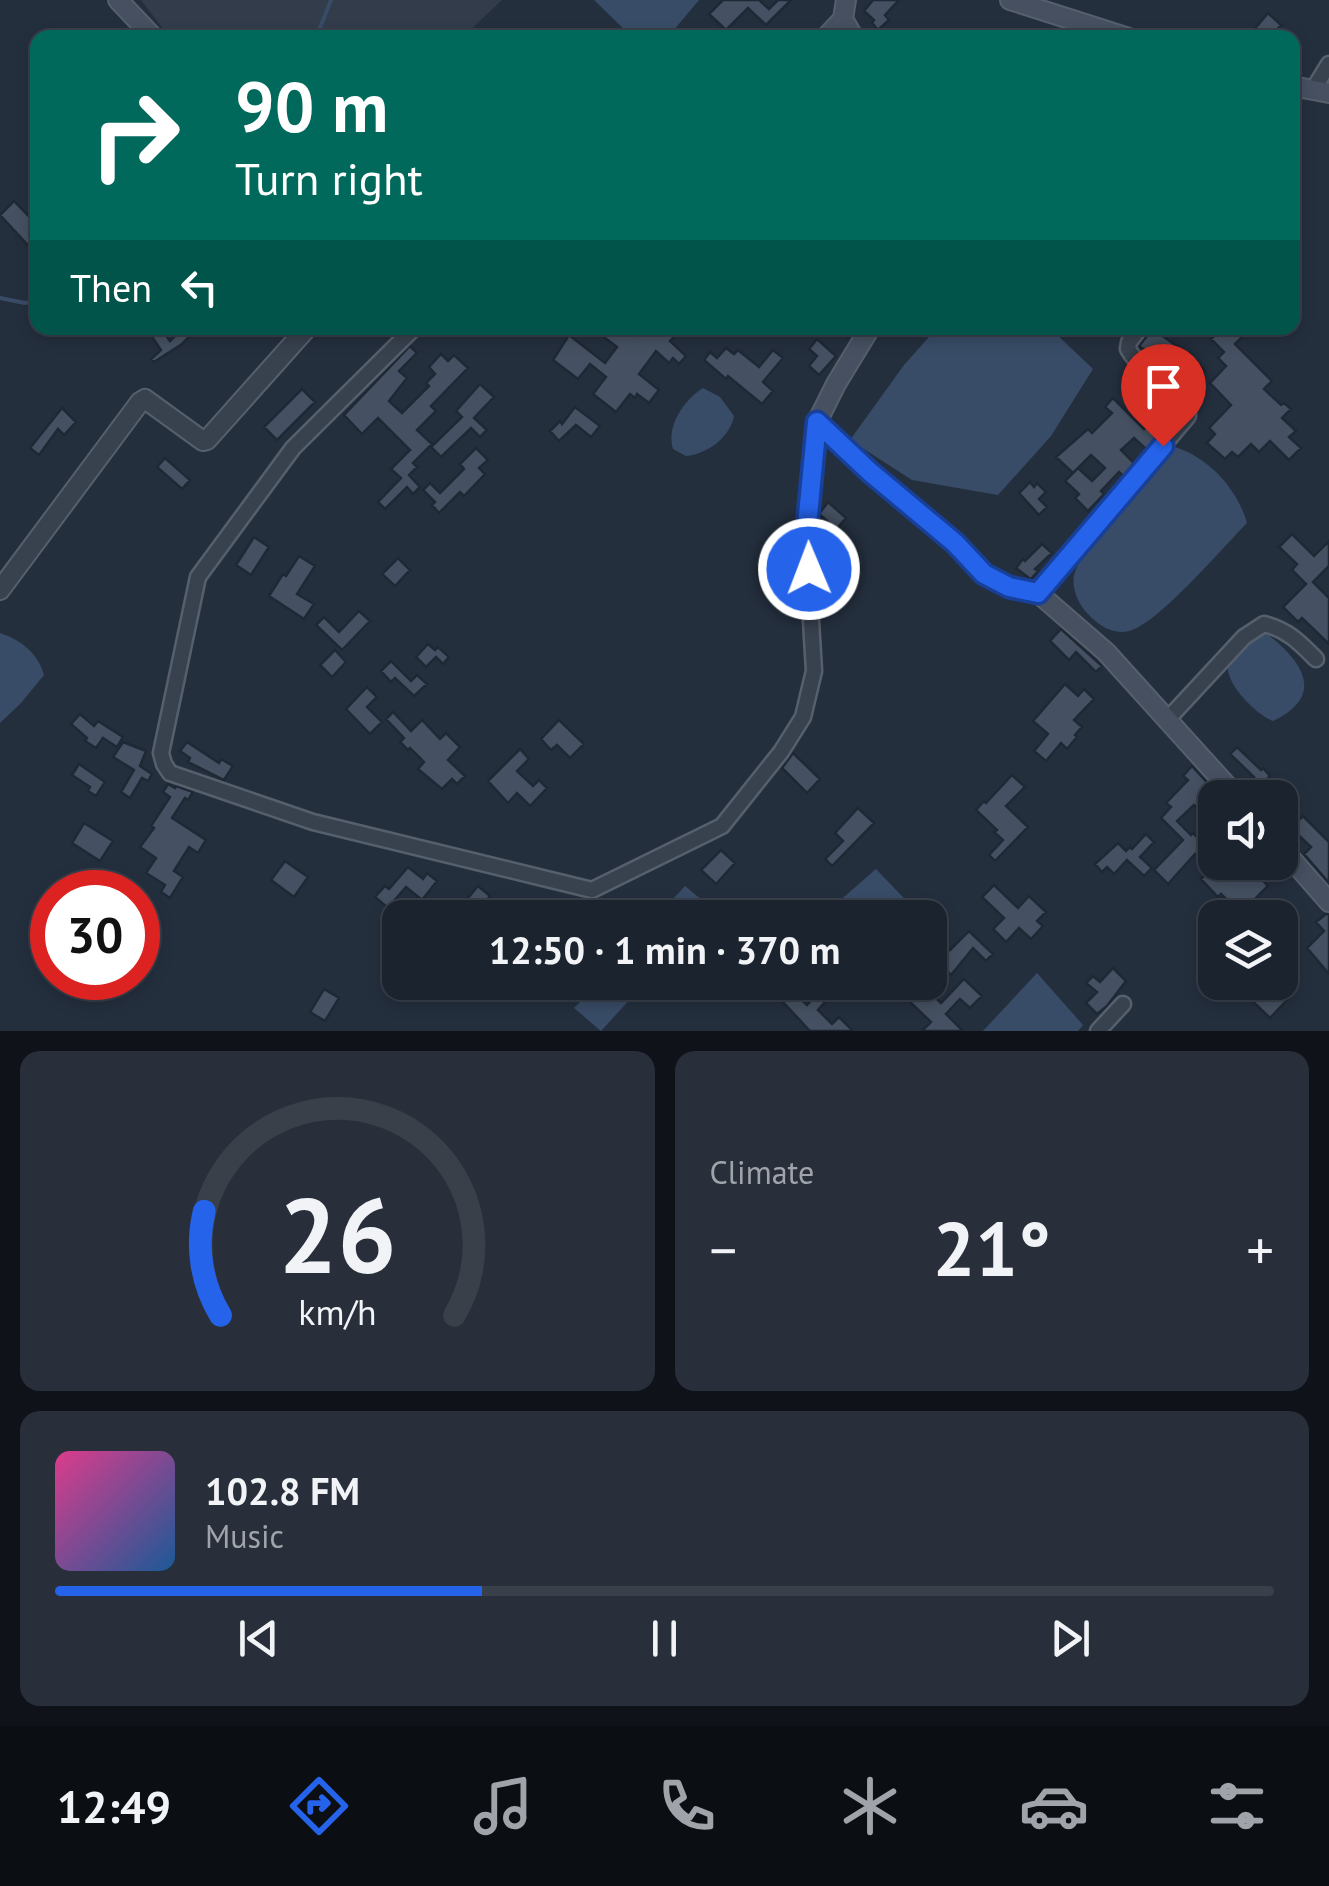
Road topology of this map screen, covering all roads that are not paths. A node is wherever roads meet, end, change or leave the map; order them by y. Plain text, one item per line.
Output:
1 (118, 0) edge
2 (1010, 0) edge
3 (146, 30) edge
4 (1104, 30) edge
5 (1329, 64) edge
6 (1321, 92) edge
7 (301, 335) edge
8 (407, 335) edge
9 (866, 335) edge
10 (1134, 335) edge
11 (817, 422) junction
12 (0, 590) edge
13 (1038, 593) junction
14 (1316, 659) dead end
15 (1167, 720) junction
16 (1222, 780) edge
17 (1298, 867) edge
18 (1329, 902) edge
19 (1123, 1004) dead end
20 (1098, 1031) edge

1 - 3 main road
2 - 4 main road
5 - 6 street
7 - 12 street
8 - 11 street
9 - 11 main road
10 - 13 street
11 - 13 main road
13 - 15 main road
14 - 15 street
15 - 16 main road
17 - 18 main road
19 - 20 street

